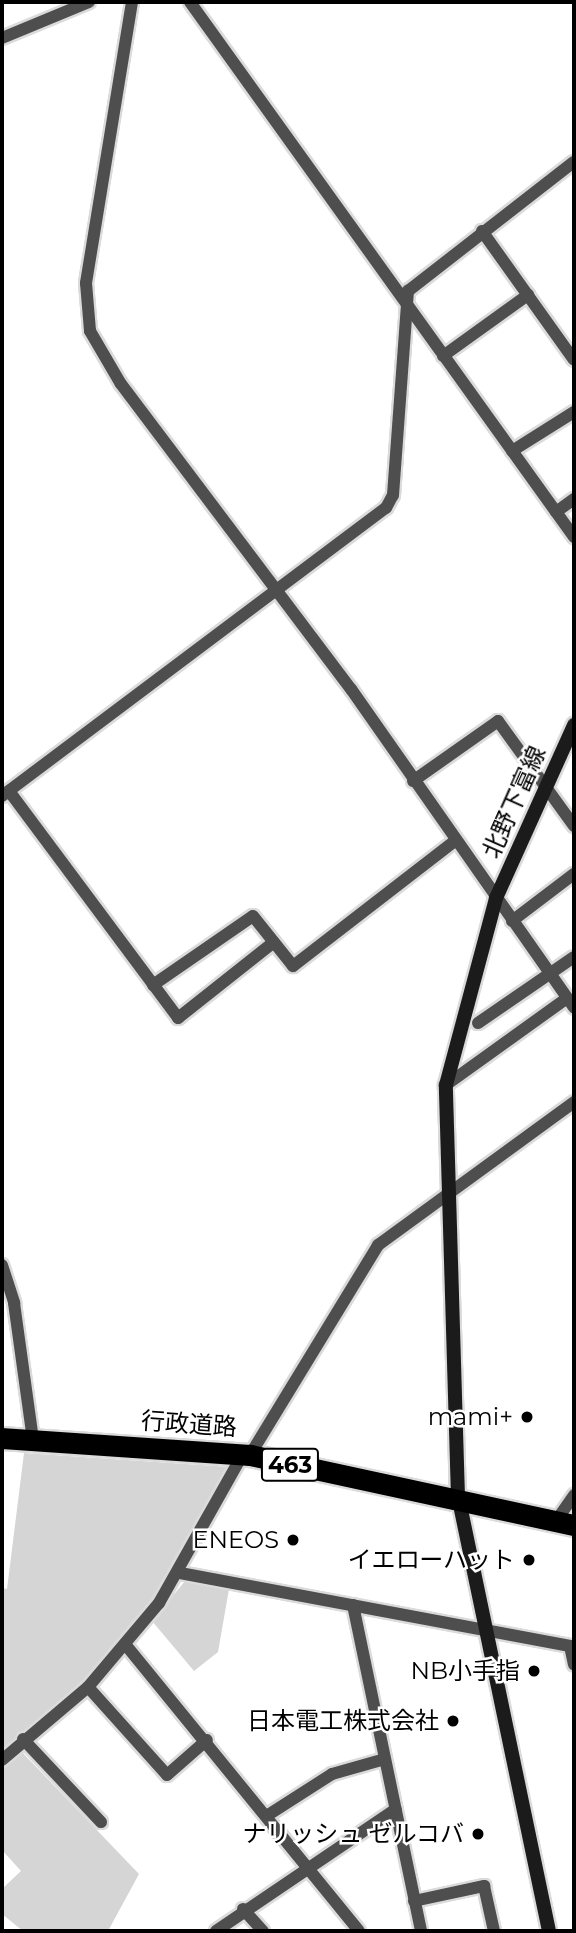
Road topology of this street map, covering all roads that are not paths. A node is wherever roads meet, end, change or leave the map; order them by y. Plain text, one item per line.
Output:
1 (89, 2) edge
2 (132, 2) edge
3 (190, 2) edge
4 (2, 38) edge
5 (574, 162) edge
6 (482, 231) junction
7 (528, 295) junction
8 (405, 304) junction
9 (443, 356) junction
10 (574, 360) edge
11 (574, 412) edge
12 (512, 451) junction
13 (574, 499) edge
14 (556, 512) junction
15 (574, 537) edge
16 (279, 592) junction
17 (574, 725) edge
18 (413, 781) junction
19 (545, 785) junction
20 (5, 794) edge
21 (574, 826) edge
22 (455, 841) junction
23 (574, 874) edge
24 (496, 898) junction
25 (512, 921) junction
26 (274, 942) junction
27 (574, 957) edge
28 (550, 975) junction
29 (153, 985) junction
30 (570, 1003) edge
31 (478, 1023) dead end
32 (446, 1085) junction
33 (574, 1102) edge
34 (445, 1195) junction
35 (2, 1265) edge
36 (2, 1438) edge
37 (33, 1440) junction
38 (246, 1455) junction
39 (574, 1495) edge
40 (458, 1497) junction
41 (565, 1523) edge
42 (180, 1573) junction
43 (353, 1605) junction
44 (485, 1628) junction
45 (125, 1644) junction
46 (572, 1647) edge
47 (574, 1665) edge
48 (88, 1687) junction
49 (23, 1740) junction
50 (207, 1740) junction
51 (385, 1759) junction
52 (2, 1760) edge
53 (396, 1809) junction
54 (268, 1815) junction
55 (101, 1822) dead end
56 (309, 1864) junction
57 (414, 1901) junction
58 (243, 1909) junction
59 (420, 1927) edge
60 (216, 1931) edge
61 (263, 1931) edge
62 (359, 1931) edge
63 (408, 1931) edge
64 (494, 1931) edge
65 (549, 1931) edge

1 - 4 street
2 - 16 street
3 - 8 street
5 - 6 street
6 - 7 street
6 - 8 street
7 - 9 street
7 - 10 street
8 - 9 street
8 - 16 street
9 - 12 street
11 - 12 street
12 - 14 street
13 - 14 street
14 - 15 street
16 - 18 street
16 - 20 street
17 - 19 street, 北野下富線
18 - 19 street
18 - 22 street
19 - 21 street
19 - 24 street, 北野下富線
20 - 29 street
22 - 24 street
22 - 26 street
23 - 25 street
24 - 25 street
24 - 32 street, 北野下富線
25 - 28 street
26 - 29 street
26 - 29 street
27 - 28 street
28 - 30 street
28 - 31 street
30 - 32 street
32 - 34 street, 北野下富線
33 - 34 street
34 - 38 street
34 - 40 street, 北野下富線
35 - 37 street
36 - 37 highway, 行政道路 / 463
37 - 38 highway, 行政道路 / 463
38 - 40 highway, 行政道路 / 463
38 - 42 street
39 - 41 street
40 - 41 highway, 行政道路 / 463
40 - 44 street, 北野下富線
42 - 43 street
42 - 45 street
43 - 44 street
43 - 51 street
44 - 46 street
44 - 65 street, 北野下富線
45 - 48 street
45 - 50 street
46 - 47 street
48 - 49 street
48 - 50 street
49 - 52 street
49 - 55 street
50 - 54 street
51 - 53 street
51 - 54 street
53 - 56 street
53 - 57 street
54 - 56 street
56 - 58 street
56 - 62 street
57 - 59 street
57 - 64 street
58 - 60 street
58 - 61 street
59 - 63 street

